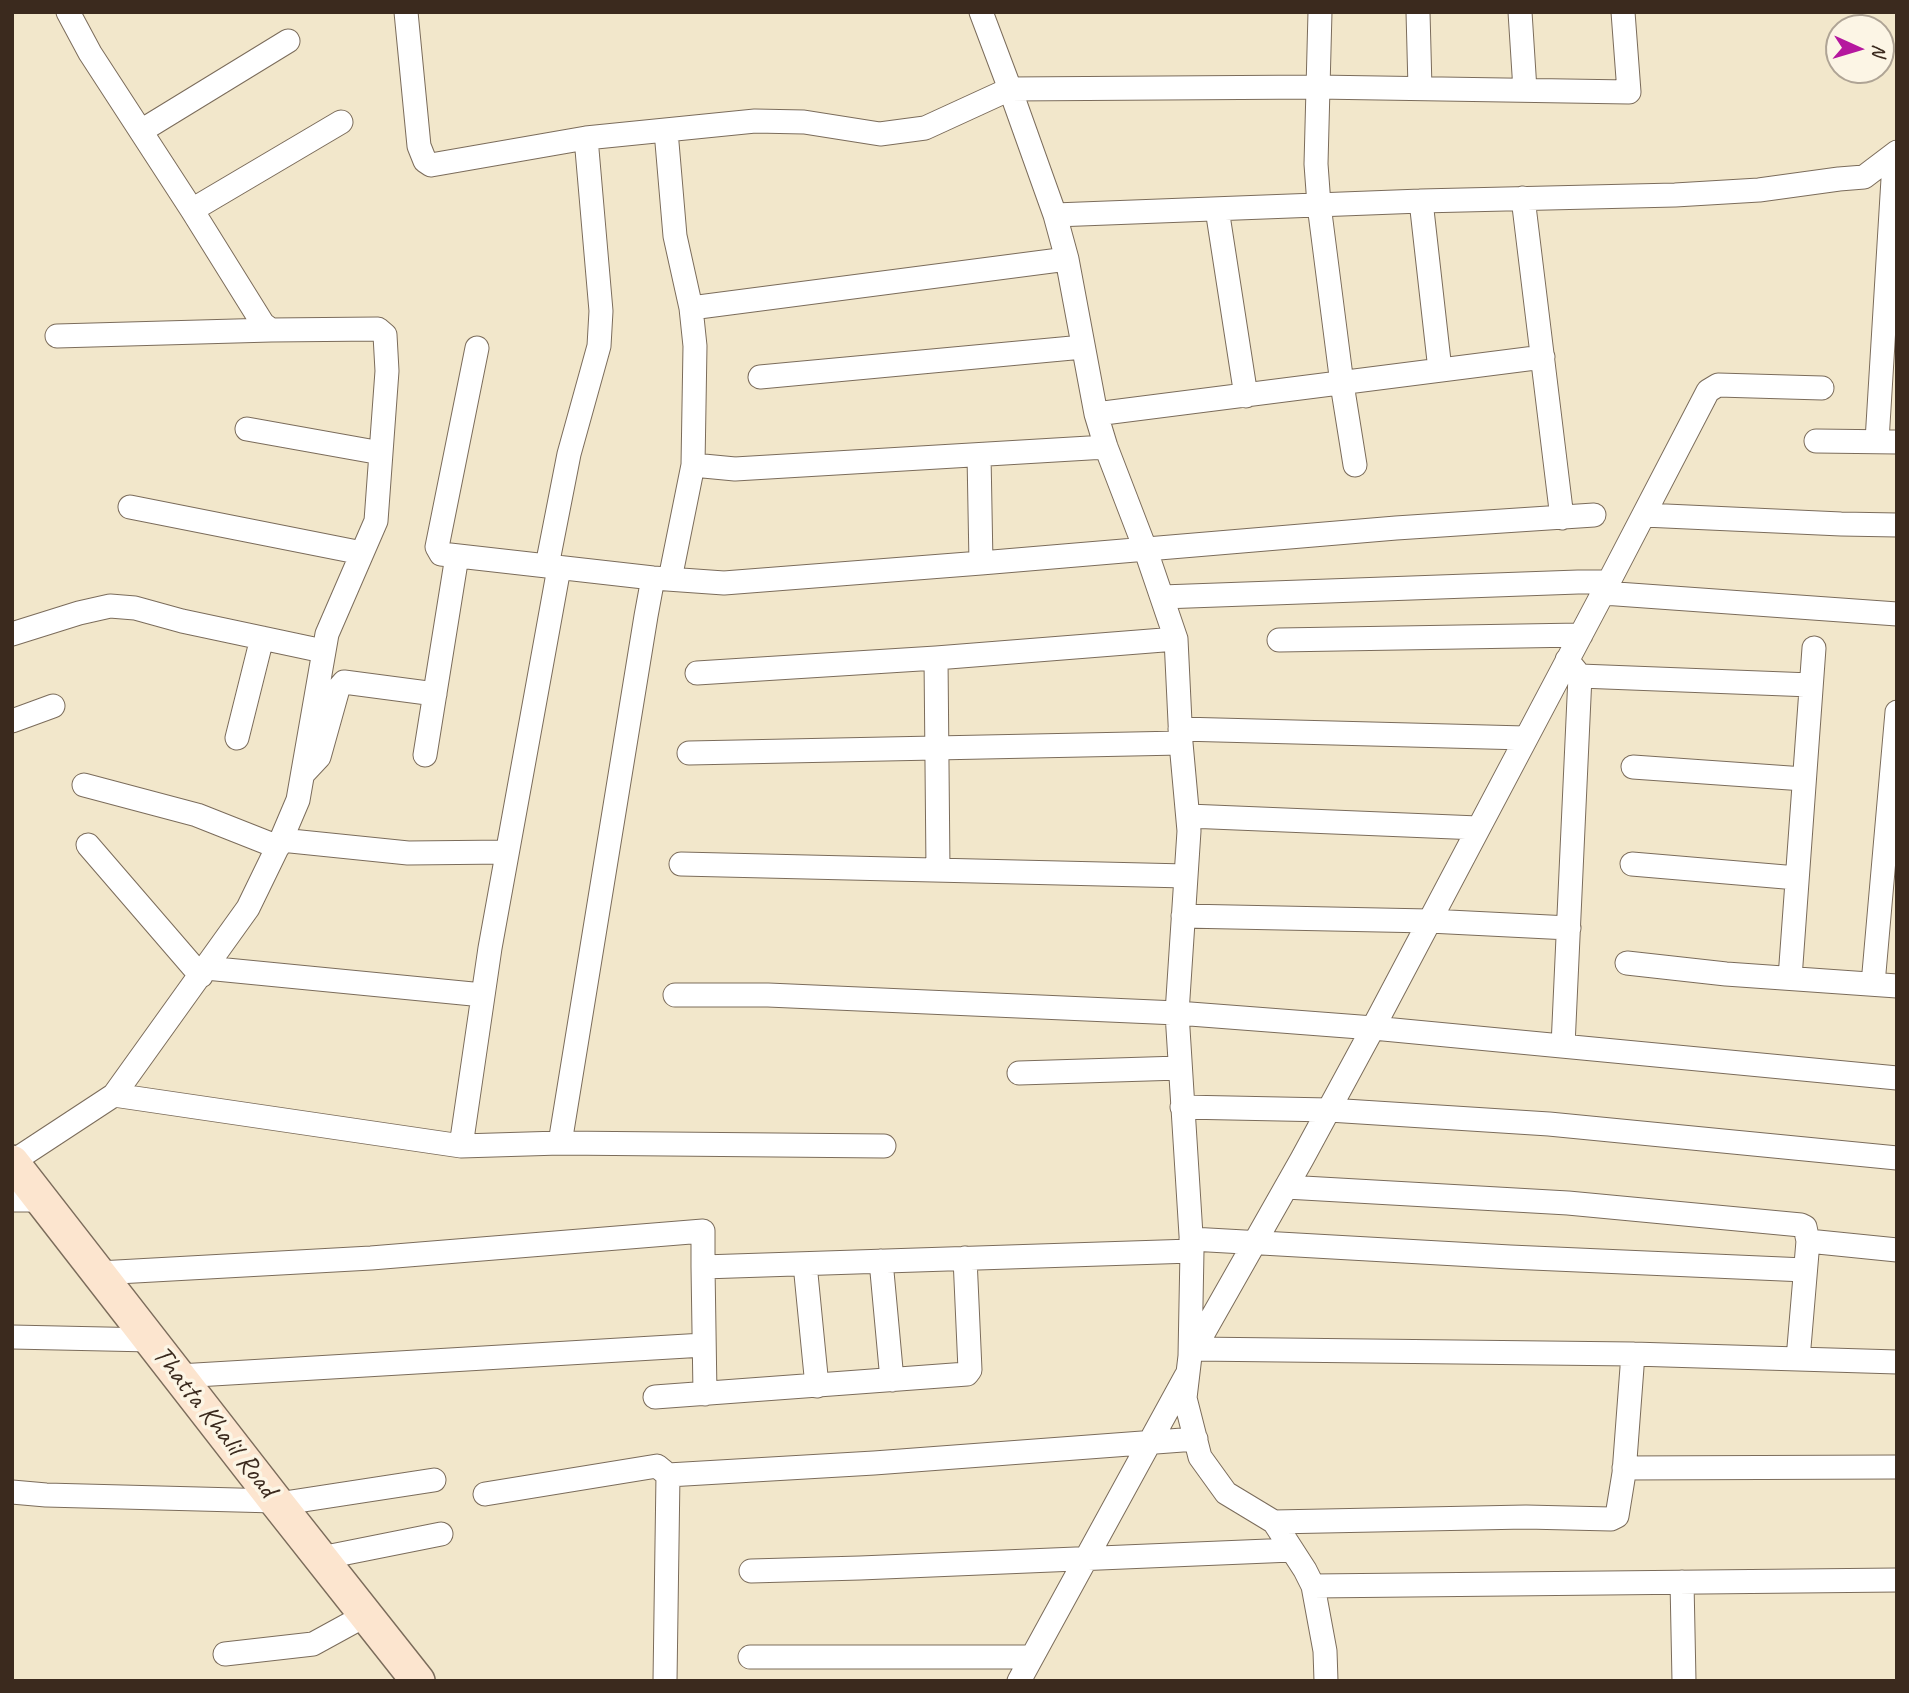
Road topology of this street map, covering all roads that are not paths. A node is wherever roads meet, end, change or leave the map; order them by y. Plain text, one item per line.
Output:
1 (68, 12) edge
2 (406, 12) edge
3 (981, 12) edge
4 (1320, 12) edge
5 (1418, 12) edge
6 (1520, 12) edge
7 (1623, 12) edge
8 (288, 41) dead end
9 (1317, 87) junction
10 (1420, 88) junction
11 (1010, 89) junction
12 (1525, 90) junction
13 (341, 122) dead end
14 (141, 131) junction
15 (666, 131) junction
16 (586, 138) junction
17 (1897, 152) edge
18 (1864, 177) junction
19 (1895, 179) edge
20 (1523, 198) junction
21 (1421, 201) junction
22 (1319, 205) junction
23 (1217, 209) junction
24 (192, 210) junction
25 (1055, 215) junction
26 (1067, 259) junction
27 (691, 308) junction
28 (271, 330) junction
29 (57, 336) dead end
30 (1083, 347) junction
31 (477, 348) dead end
32 (1543, 357) junction
33 (1440, 370) junction
34 (760, 377) dead end
35 (1342, 384) junction
36 (1822, 388) dead end
37 (1246, 396) junction
38 (1096, 414) junction
39 (247, 429) dead end
40 (1816, 440) dead end
41 (1887, 441) edge
42 (1106, 447) junction
43 (381, 453) junction
44 (979, 455) junction
45 (693, 465) junction
46 (1355, 465) dead end
47 (130, 507) dead end
48 (1594, 515) dead end
49 (1644, 515) junction
50 (1562, 518) junction
51 (1897, 525) edge
52 (1146, 551) junction
53 (362, 553) junction
54 (457, 556) junction
55 (981, 563) junction
56 (553, 567) junction
57 (661, 579) junction
58 (1606, 588) junction
59 (1162, 597) junction
60 (1897, 614) edge
61 (12, 634) edge
62 (1581, 635) junction
63 (261, 638) junction
64 (1176, 639) junction
65 (1279, 640) dead end
66 (1814, 648) dead end
67 (323, 651) junction
68 (936, 658) junction
69 (1574, 668) junction
70 (697, 673) dead end
71 (1811, 685) junction
72 (435, 694) junction
73 (53, 706) dead end
74 (1897, 712) edge
75 (12, 721) edge
76 (1181, 736) junction
77 (237, 738) dead end
78 (1525, 738) junction
79 (936, 748) junction
80 (688, 753) dead end
81 (425, 755) dead end
82 (1633, 767) dead end
83 (301, 777) junction
84 (1804, 779) junction
85 (84, 785) dead end
86 (1188, 816) junction
87 (1478, 828) junction
88 (279, 844) junction
89 (88, 845) dead end
90 (507, 852) junction
91 (681, 864) dead end
92 (1632, 864) dead end
93 (938, 870) junction
94 (1186, 876) junction
95 (1797, 878) junction
96 (1183, 916) junction
97 (1429, 922) junction
98 (1569, 928) junction
99 (1627, 963) dead end
100 (204, 972) junction
101 (1790, 978) junction
102 (1873, 984) junction
103 (1897, 986) edge
104 (483, 995) junction
105 (675, 995) dead end
106 (1177, 1013) junction
107 (1373, 1028) junction
108 (1563, 1046) junction
109 (1180, 1068) junction
110 (1019, 1073) dead end
111 (1897, 1078) edge
112 (114, 1095) junction
113 (1182, 1107) junction
114 (1329, 1110) junction
115 (560, 1143) junction
116 (460, 1146) junction
117 (884, 1146) dead end
118 (1897, 1158) edge
119 (12, 1162) edge
120 (1286, 1187) junction
121 (27, 1200) edge
122 (1808, 1241) junction
123 (1254, 1243) junction
124 (1191, 1245) junction
125 (1897, 1250) edge
126 (965, 1258) junction
127 (881, 1261) junction
128 (805, 1264) junction
129 (703, 1267) junction
130 (1805, 1270) junction
131 (99, 1273) junction
132 (12, 1337) edge
133 (151, 1340) junction
134 (704, 1345) junction
135 (1633, 1354) junction
136 (1190, 1359) junction
137 (1798, 1359) junction
138 (1897, 1362) edge
139 (179, 1376) junction
140 (892, 1380) junction
141 (817, 1386) junction
142 (705, 1394) junction
143 (655, 1397) dead end
144 (1196, 1439) junction
145 (1149, 1444) junction
146 (1897, 1467) edge
147 (1624, 1468) junction
148 (668, 1475) junction
149 (434, 1480) dead end
150 (12, 1492) edge
151 (485, 1494) dead end
152 (277, 1502) junction
153 (1274, 1522) junction
154 (441, 1534) dead end
155 (1292, 1550) junction
156 (320, 1558) junction
157 (1086, 1558) junction
158 (751, 1570) dead end
159 (1897, 1580) edge
160 (1682, 1582) junction
161 (1313, 1586) junction
162 (366, 1615) junction
163 (225, 1654) dead end
164 (750, 1657) dead end
165 (1032, 1657) junction
166 (418, 1681) edge
167 (664, 1681) edge
168 (1019, 1681) edge
169 (1326, 1681) edge
170 (1684, 1681) edge

1 - 14 street
2 - 16 street
3 - 11 street
4 - 9 street
5 - 10 street
6 - 12 street
7 - 12 street
8 - 14 street
9 - 10 street
9 - 11 street
9 - 22 street
10 - 12 street
11 - 15 street
11 - 25 street
13 - 24 street
14 - 24 street
15 - 16 street
15 - 27 street
16 - 56 street
17 - 18 street
18 - 19 street
18 - 20 street
19 - 41 street
20 - 21 street
20 - 32 street
21 - 22 street
21 - 33 street
22 - 23 street
22 - 35 street
23 - 25 street
23 - 37 street
24 - 28 street
25 - 26 street
26 - 27 street
26 - 30 street
27 - 45 street
28 - 29 street
28 - 43 street
30 - 34 street
30 - 38 street
31 - 54 street
32 - 33 street
32 - 50 street
33 - 35 street
35 - 37 street
35 - 46 street
36 - 49 street
37 - 38 street
38 - 42 street
39 - 43 street
40 - 41 street
42 - 44 street
42 - 52 street
43 - 53 street
44 - 45 street
44 - 55 street
45 - 57 street
47 - 53 street
48 - 50 street
49 - 51 street
49 - 58 street
50 - 52 street
52 - 55 street
52 - 59 street
53 - 67 street
54 - 56 street
54 - 72 street
55 - 57 street
56 - 57 street
56 - 90 street
57 - 115 street
58 - 59 street
58 - 60 street
58 - 62 street
59 - 64 street
61 - 63 street
62 - 65 street
62 - 69 street
63 - 67 street
63 - 77 street
64 - 68 street
64 - 76 street
66 - 71 street
67 - 83 street
68 - 70 street
68 - 79 street
69 - 71 street
69 - 78 street
69 - 98 street
71 - 84 street
72 - 81 street
72 - 83 street
73 - 75 street
74 - 102 street
76 - 78 street
76 - 79 street
76 - 86 street
78 - 87 street
79 - 80 street
79 - 93 street
82 - 84 street
83 - 88 street
84 - 95 street
85 - 88 street
86 - 87 street
86 - 94 street
87 - 97 street
88 - 90 street
88 - 100 street
89 - 100 street
90 - 104 street
91 - 93 street
92 - 95 street
93 - 94 street
94 - 96 street
95 - 101 street
96 - 97 street
96 - 106 street
97 - 98 street
97 - 107 street
98 - 108 street
99 - 101 street
100 - 104 street
100 - 112 street
101 - 102 street
102 - 103 street
104 - 116 street
105 - 106 street
106 - 107 street
106 - 109 street
107 - 108 street
107 - 114 street
108 - 111 street
109 - 110 street
109 - 113 street
112 - 116 street
112 - 119 street
113 - 114 street
113 - 124 street
114 - 118 street
114 - 120 street
115 - 116 street
115 - 117 street
119 - 121 street, Thatta Khalil Road
120 - 122 street
120 - 123 street
121 - 131 street, Thatta Khalil Road
122 - 125 street
122 - 130 street
123 - 124 street
123 - 130 street
123 - 136 street
124 - 126 street
124 - 136 street
126 - 127 street
126 - 140 street
127 - 128 street
127 - 140 street
128 - 129 street
128 - 141 street
129 - 131 street
129 - 134 street
130 - 137 street
131 - 133 street, Thatta Khalil Road
132 - 133 street
133 - 139 street, Thatta Khalil Road
134 - 139 street
134 - 142 street
135 - 136 street
135 - 137 street
135 - 147 street
136 - 144 street
136 - 145 street
137 - 138 street
139 - 152 street, Thatta Khalil Road
140 - 141 street
141 - 142 street
142 - 143 street
144 - 145 street
144 - 153 street
145 - 148 street
145 - 157 street
146 - 147 street
147 - 153 street
148 - 151 street
148 - 167 street
149 - 152 street
150 - 152 street
152 - 156 street, Thatta Khalil Road
153 - 155 street
154 - 156 street
155 - 157 street
155 - 161 street
156 - 162 street, Thatta Khalil Road
157 - 158 street
157 - 165 street
159 - 160 street
160 - 161 street
160 - 170 street
161 - 169 street
162 - 163 street
162 - 166 street, Thatta Khalil Road
164 - 165 street
165 - 168 street

